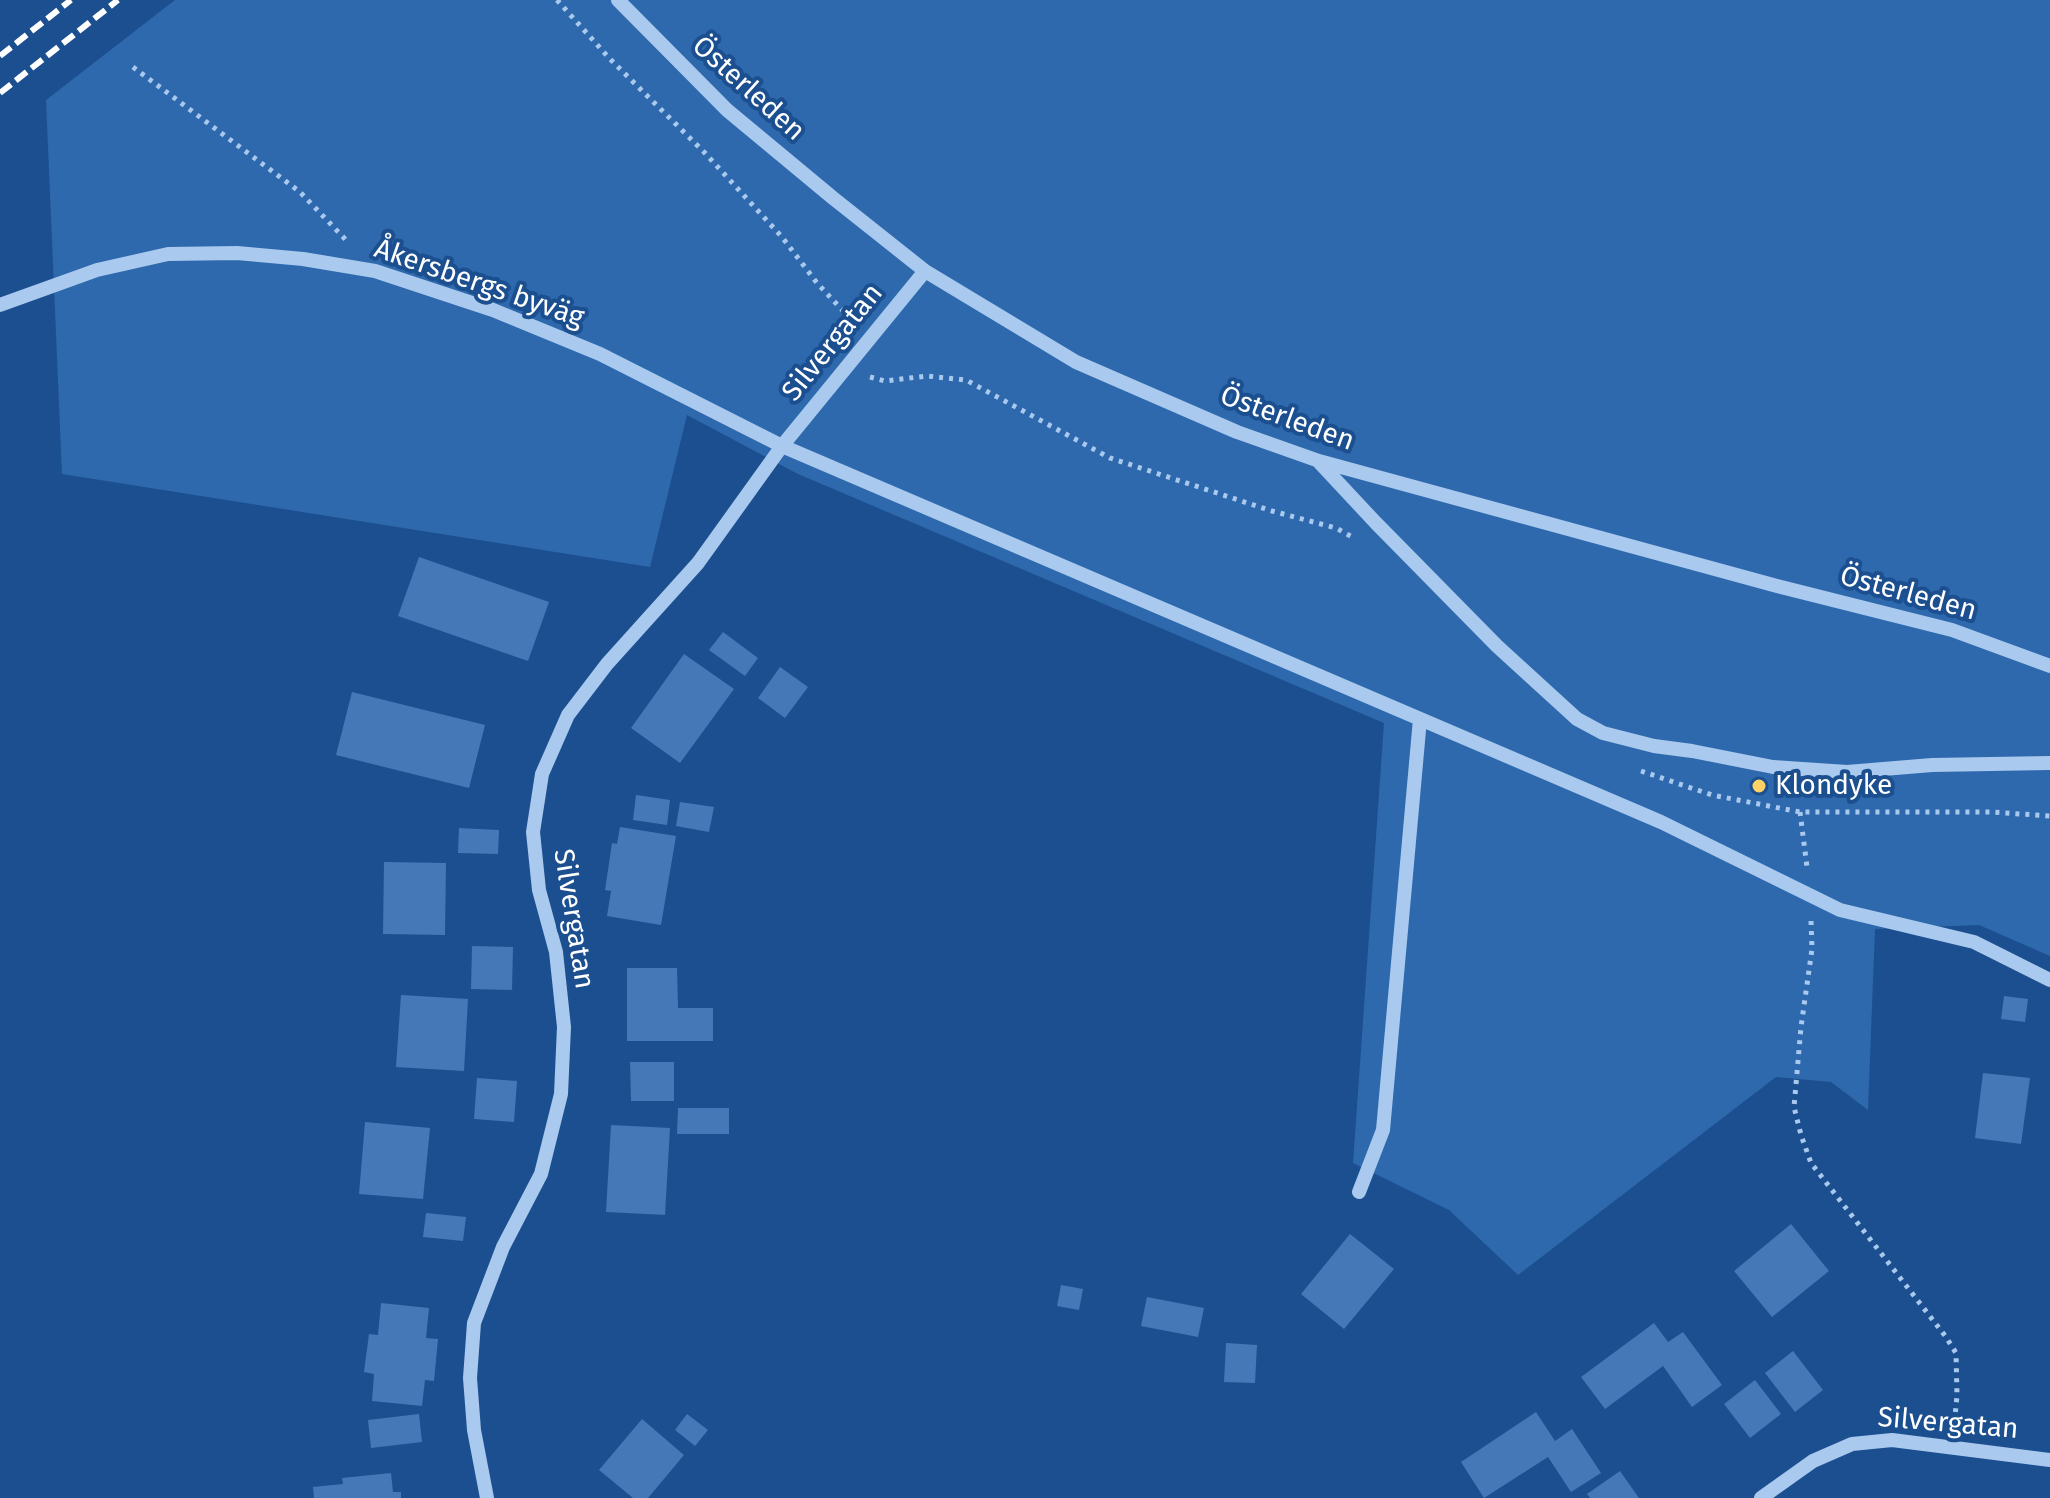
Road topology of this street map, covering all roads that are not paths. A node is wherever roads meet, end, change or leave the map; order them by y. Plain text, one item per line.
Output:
1 (618, 0) edge
2 (925, 271) junction
3 (0, 305) edge
4 (782, 446) junction
5 (1319, 461) junction
6 (2050, 666) edge
7 (1420, 719) junction
8 (2050, 763) edge
9 (2050, 980) edge
10 (1359, 1192) dead end
11 (2050, 1460) edge
12 (487, 1498) edge
13 (1761, 1498) edge

1 - 2 street, Österleden
2 - 4 street, Silvergatan
2 - 5 street, Österleden
3 - 4 street, Åkersbergs byväg
4 - 7 street, Åkersbergs byväg
4 - 12 street, Silvergatan
5 - 6 street, Österleden
5 - 8 street
7 - 9 street, Åkersbergs byväg
7 - 10 street
11 - 13 street, Silvergatan

